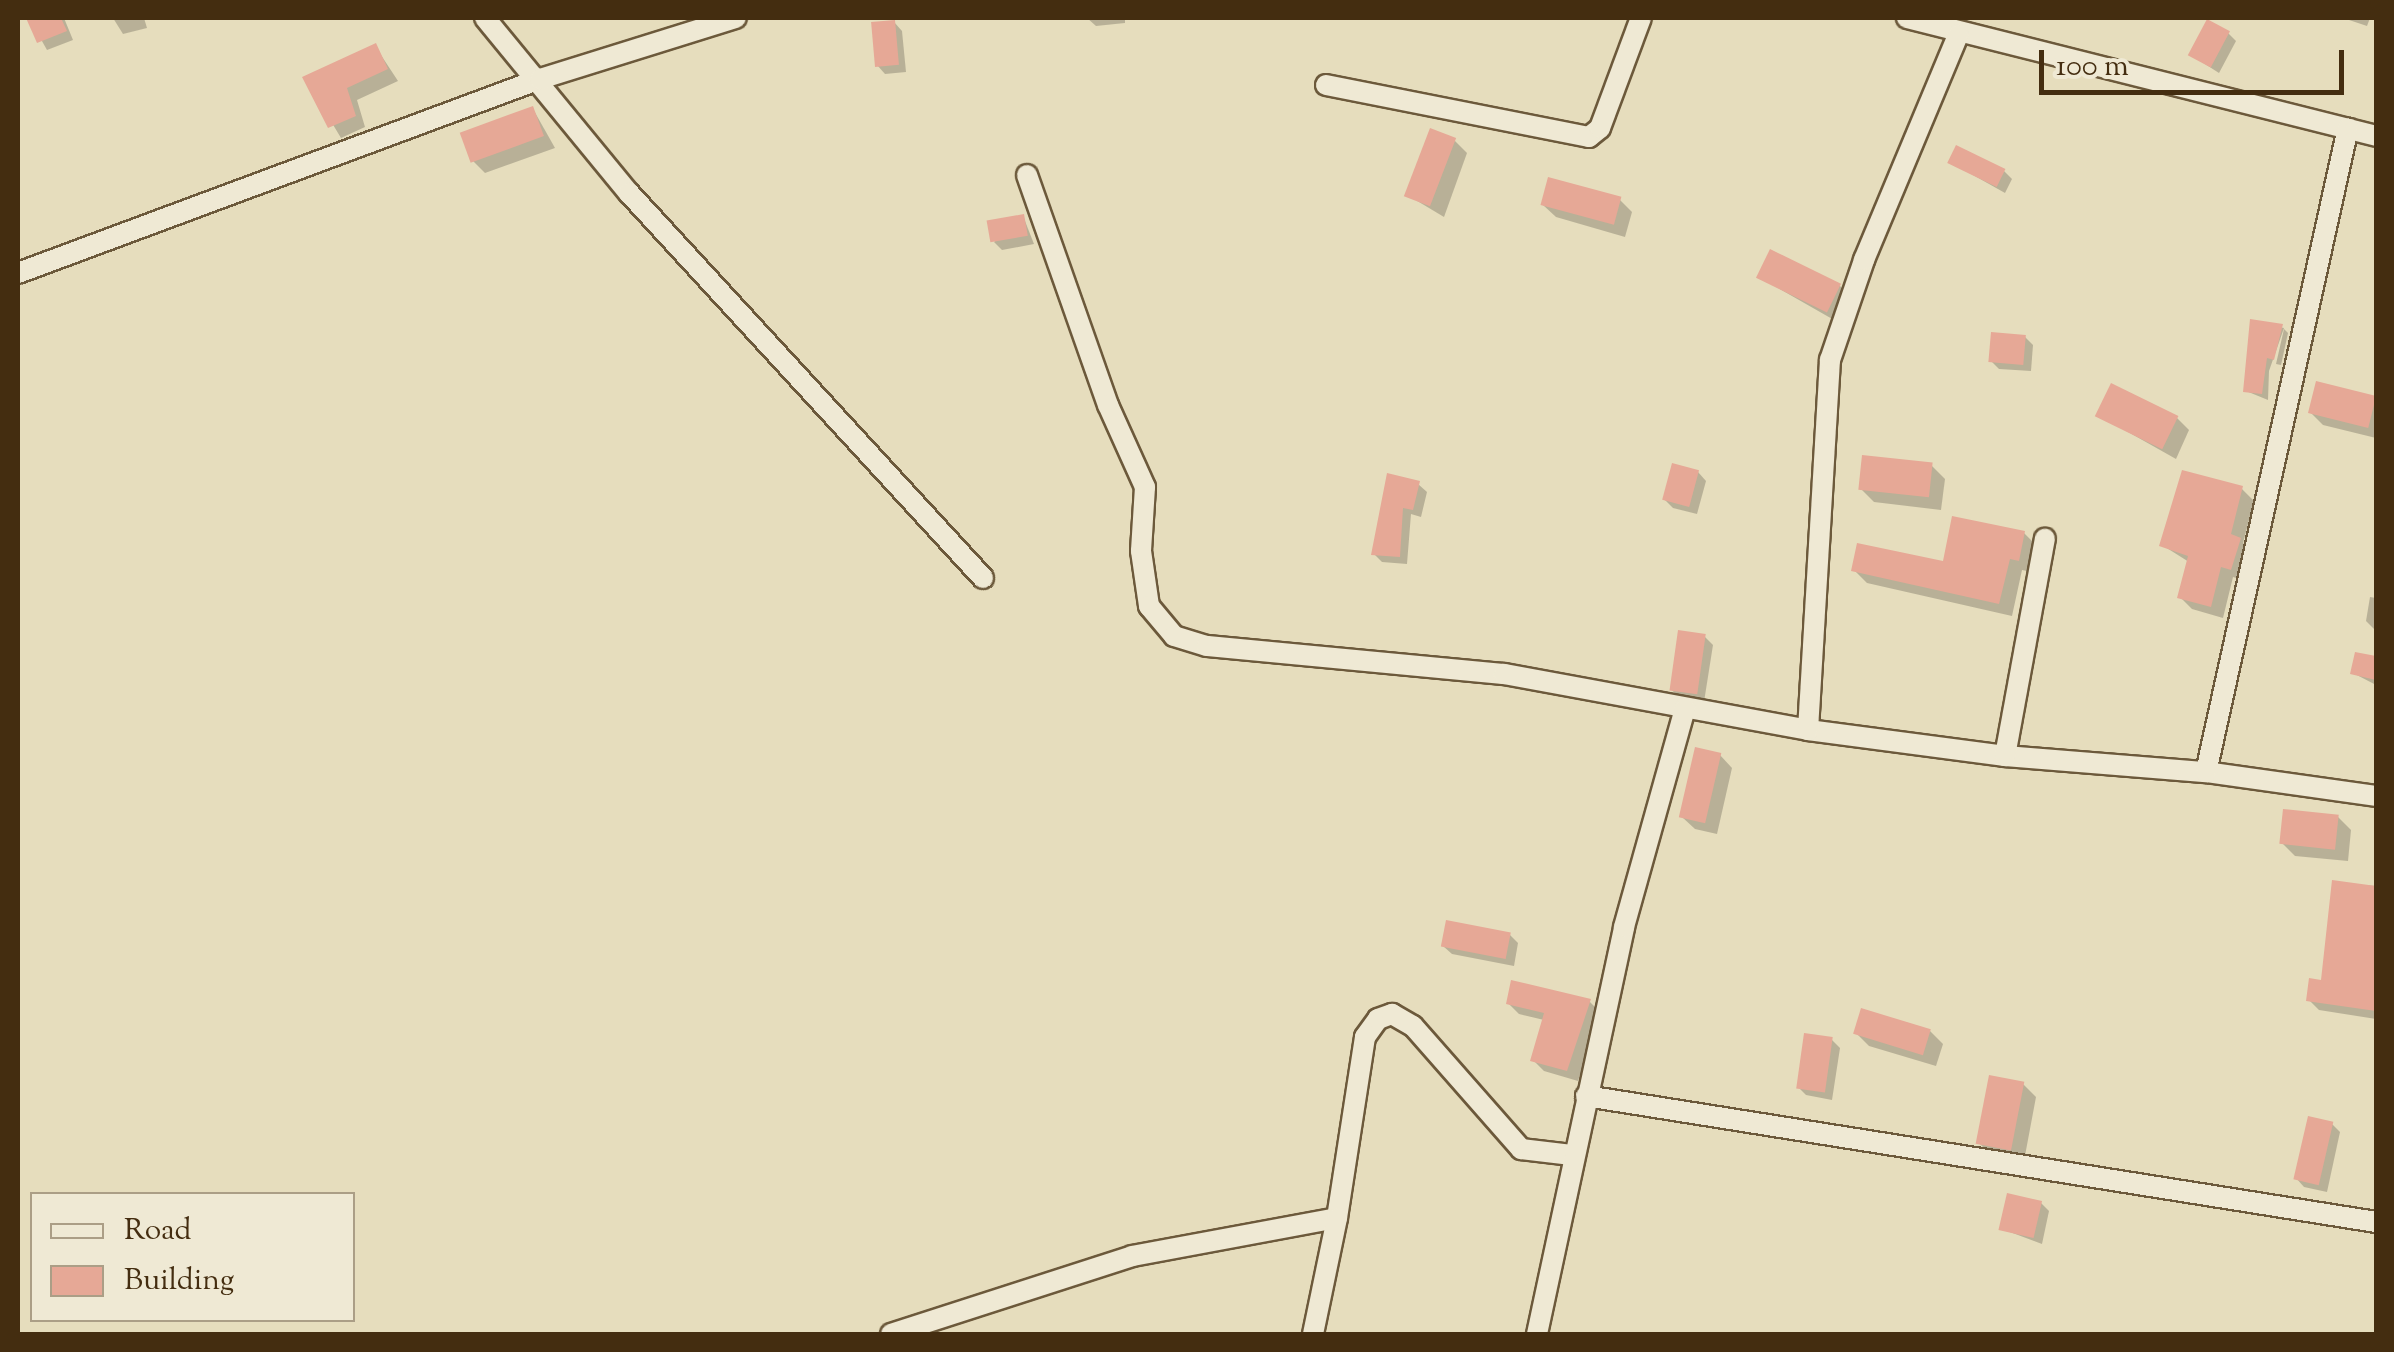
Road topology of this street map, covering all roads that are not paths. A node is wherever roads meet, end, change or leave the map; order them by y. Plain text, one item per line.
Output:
1 (485, 18) edge
2 (736, 18) edge
3 (1641, 18) edge
4 (1908, 18) edge
5 (1958, 35) junction
6 (540, 79) junction
7 (1326, 85) dead end
8 (2348, 128) junction
9 (2376, 136) edge
10 (1027, 175) dead end
11 (18, 273) edge
12 (2045, 539) dead end
13 (983, 578) dead end
14 (1685, 708) junction
15 (1808, 730) junction
16 (2006, 756) junction
17 (2206, 772) junction
18 (2376, 796) edge
19 (1586, 1096) junction
20 (1572, 1156) junction
21 (1338, 1218) junction
22 (2376, 1222) edge
23 (891, 1334) edge
24 (1313, 1334) edge
25 (1537, 1334) edge

1 - 6 street
2 - 6 street
3 - 7 street
4 - 5 street
5 - 8 street
5 - 15 street
6 - 11 street
6 - 13 street
8 - 9 street
8 - 17 street
10 - 14 street
12 - 16 street
14 - 15 street
14 - 19 street
15 - 16 street
16 - 17 street
17 - 18 street
19 - 20 street
19 - 22 street
20 - 21 street
20 - 25 street
21 - 23 street
21 - 24 street

